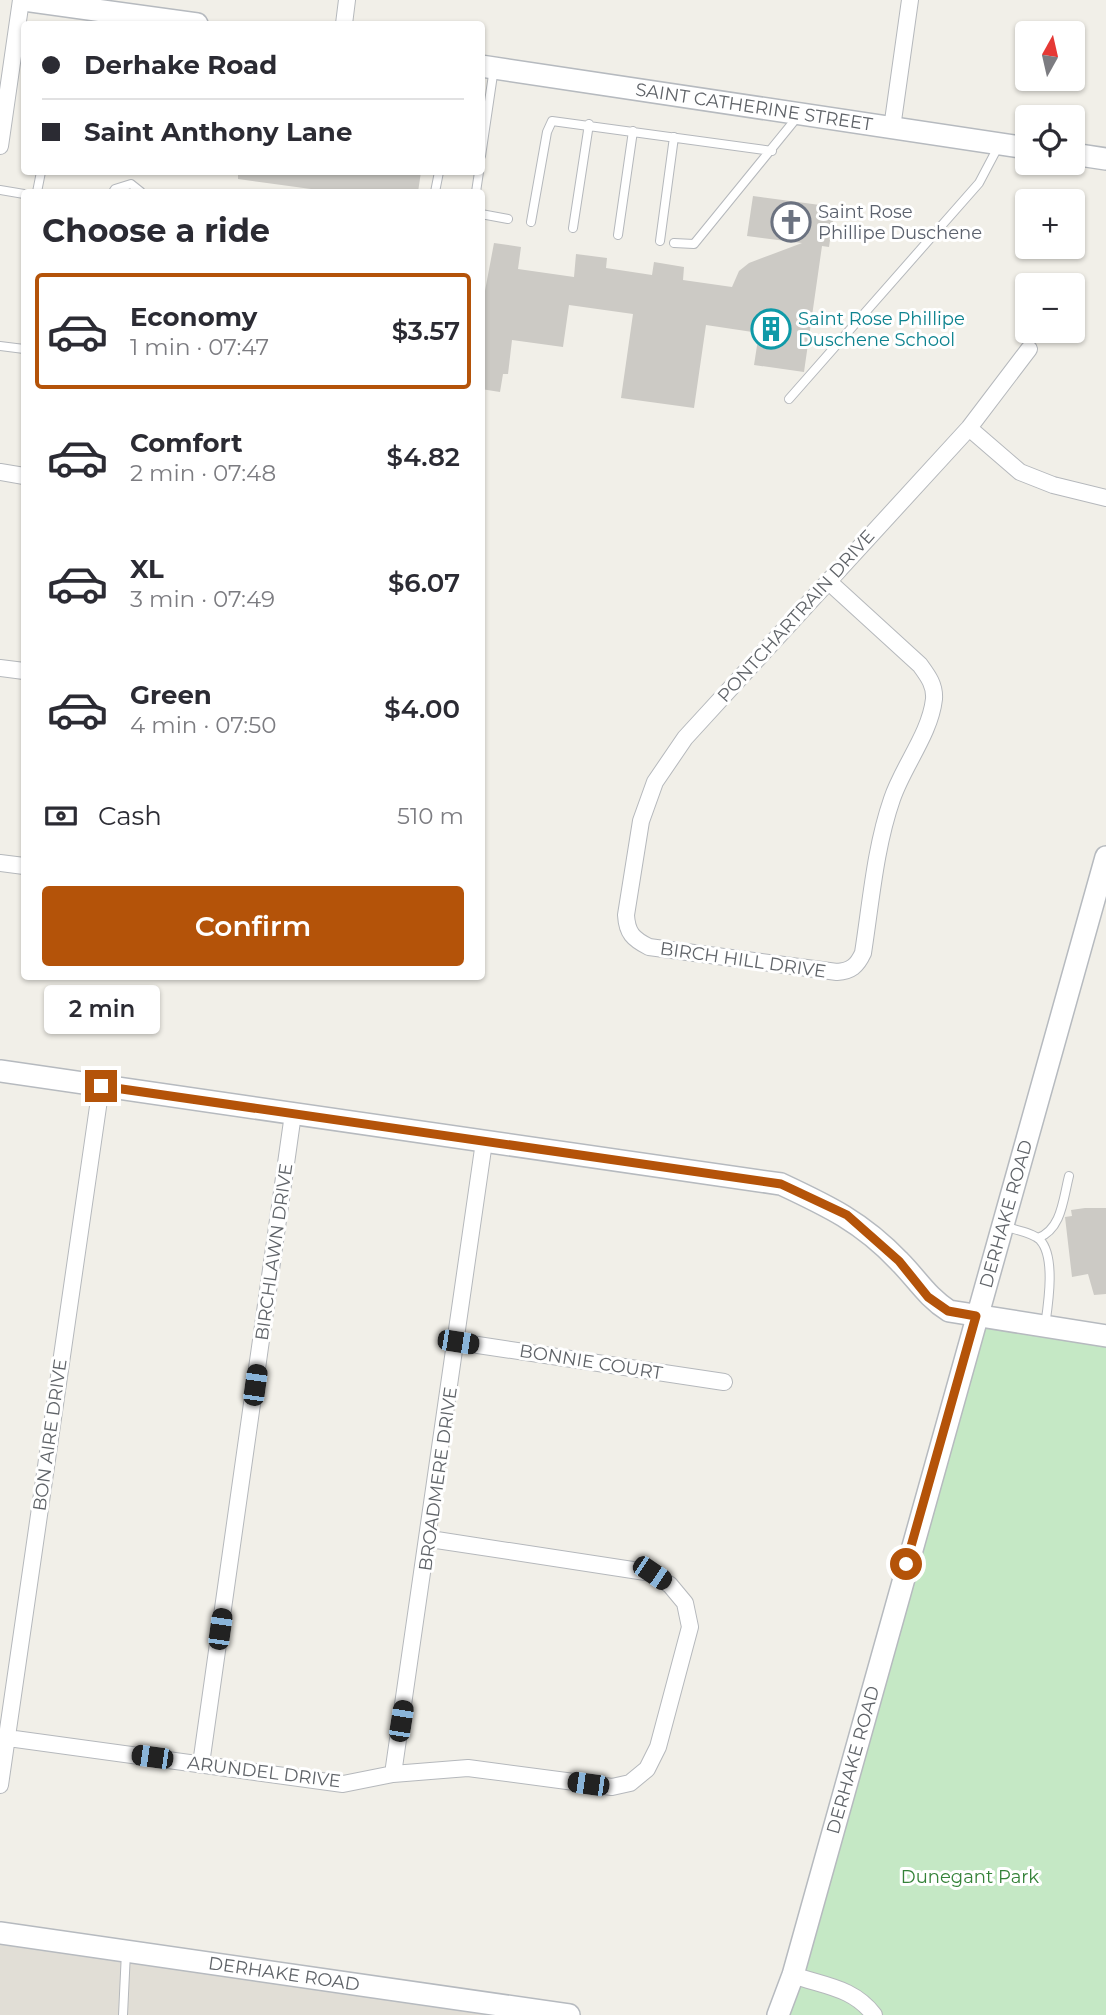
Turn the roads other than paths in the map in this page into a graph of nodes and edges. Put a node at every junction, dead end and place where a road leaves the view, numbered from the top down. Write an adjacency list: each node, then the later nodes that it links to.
1 (23, 0): 4 (street); 15 (street)
2 (347, 0): 6 (street)
3 (910, 0): 11 (street)
4 (104, 5): 5 (street)
5 (182, 21)
6 (344, 21)
7 (489, 75): 8 (street, SAINT CATHERINE STREET); 9 (lane)
8 (800, 114): 11 (street, SAINT CATHERINE STREET); 17 (lane)
9 (485, 116)
10 (589, 124): 12 (lane); 26 (lane); 27 (lane)
11 (892, 128): 14 (street, SAINT CATHERINE STREET)
12 (633, 131): 13 (lane); 28 (lane)
13 (674, 137): 17 (lane); 29 (lane)
14 (999, 144): 16 (street, SAINT CATHERINE STREET); 34 (lane)
15 (0, 146)
16 (1015, 146)
17 (772, 150): 30 (lane)
18 (1085, 156): 19 (street)
19 (1106, 159)
20 (115, 189): 21 (lane)
21 (137, 189)
22 (0, 190): 23 (lane)
23 (21, 194)
24 (485, 215): 25 (lane)
25 (508, 219)
26 (531, 222)
27 (573, 228)
28 (618, 235)
29 (660, 241)
30 (674, 243)
31 (0, 346): 32 (lane)
32 (21, 349)
33 (1029, 349): 35 (street, PONTCHARTRAIN DRIVE)
34 (789, 399)
35 (969, 428): 38 (street); 39 (street, PONTCHARTRAIN DRIVE)
36 (0, 472): 37 (street)
37 (21, 476)
38 (1106, 498)
39 (828, 581): 46 (street, PONTCHARTRAIN DRIVE); 46 (street, BIRCH HILL DRIVE)
40 (0, 668): 41 (street)
41 (21, 671)
42 (1106, 857): 45 (street, DERHAKE ROAD)
43 (0, 863): 44 (street)
44 (21, 866)
45 (1102, 888): 52 (street, DERHAKE ROAD)
46 (626, 915)
47 (0, 1071): 48 (street)
48 (101, 1086): 49 (street); 60 (street, BON AIRE DRIVE)
49 (293, 1114): 50 (street); 61 (street, BIRCHLAWN DRIVE)
50 (484, 1142): 54 (street); 57 (street, BROADMERE DRIVE)
51 (1069, 1176): 53 (lane)
52 (1001, 1225): 53 (lane); 54 (street, DERHAKE ROAD)
53 (1038, 1238): 55 (lane)
54 (976, 1316): 55 (street); 66 (street, DERHAKE ROAD)
55 (1045, 1327): 56 (street)
56 (1106, 1336)
57 (458, 1342): 58 (street, BONNIE COURT); 59 (street, BROADMERE DRIVE)
58 (724, 1382)
59 (429, 1539): 62 (street, BROADMERE DRIVE); 62 (street, ARUNDEL DRIVE)
60 (3, 1737): 61 (street, ARUNDEL DRIVE); 63 (street, BON AIRE DRIVE)
61 (201, 1764): 62 (street, ARUNDEL DRIVE)
62 (393, 1774)
63 (0, 1785)
64 (0, 1933): 65 (street, DERHAKE ROAD)
65 (126, 1952): 67 (lane); 68 (street, DERHAKE ROAD)
66 (793, 1975): 69 (street, DERHAKE ROAD); 70 (street)
67 (123, 2015)
68 (569, 2015)
69 (778, 2015)
70 (874, 2015)

